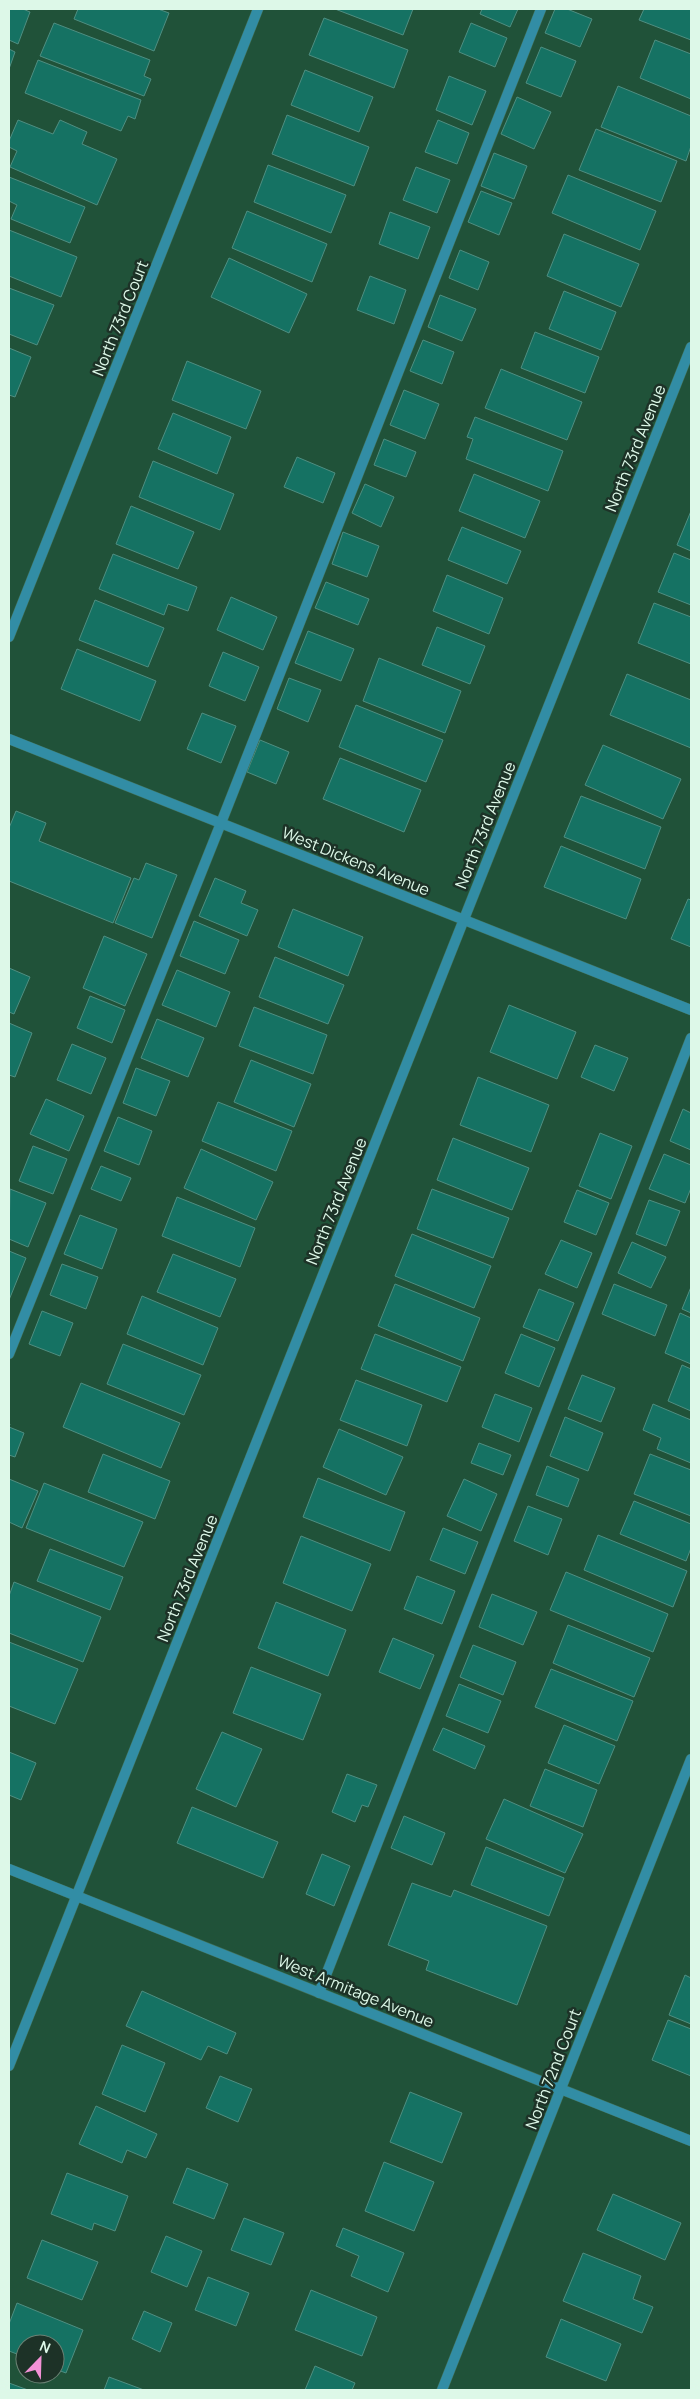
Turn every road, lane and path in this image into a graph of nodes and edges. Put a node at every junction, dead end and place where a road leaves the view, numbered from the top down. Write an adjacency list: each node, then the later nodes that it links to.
1 (258, 9): 4 (street, North 73rd Court)
2 (541, 9): 6 (street)
3 (691, 347): 7 (street, North 73rd Avenue)
4 (9, 637)
5 (9, 739): 6 (street, West Dickens Avenue)
6 (221, 823): 7 (street, West Dickens Avenue); 10 (street)
7 (464, 920): 8 (street, West Dickens Avenue); 13 (street, North 73rd Avenue)
8 (691, 1010)
9 (691, 1038): 14 (street)
10 (9, 1354)
11 (691, 1759): 16 (street, North 72nd Court)
12 (9, 1869): 13 (street, West Armitage Avenue)
13 (76, 1896): 14 (street, West Armitage Avenue); 15 (street, North 73rd Avenue)
14 (319, 1993): 16 (street, West Armitage Avenue)
15 (9, 2066)
16 (561, 2089): 17 (street, West Armitage Avenue); 18 (street, North 72nd Court)
17 (691, 2141)
18 (442, 2390)

